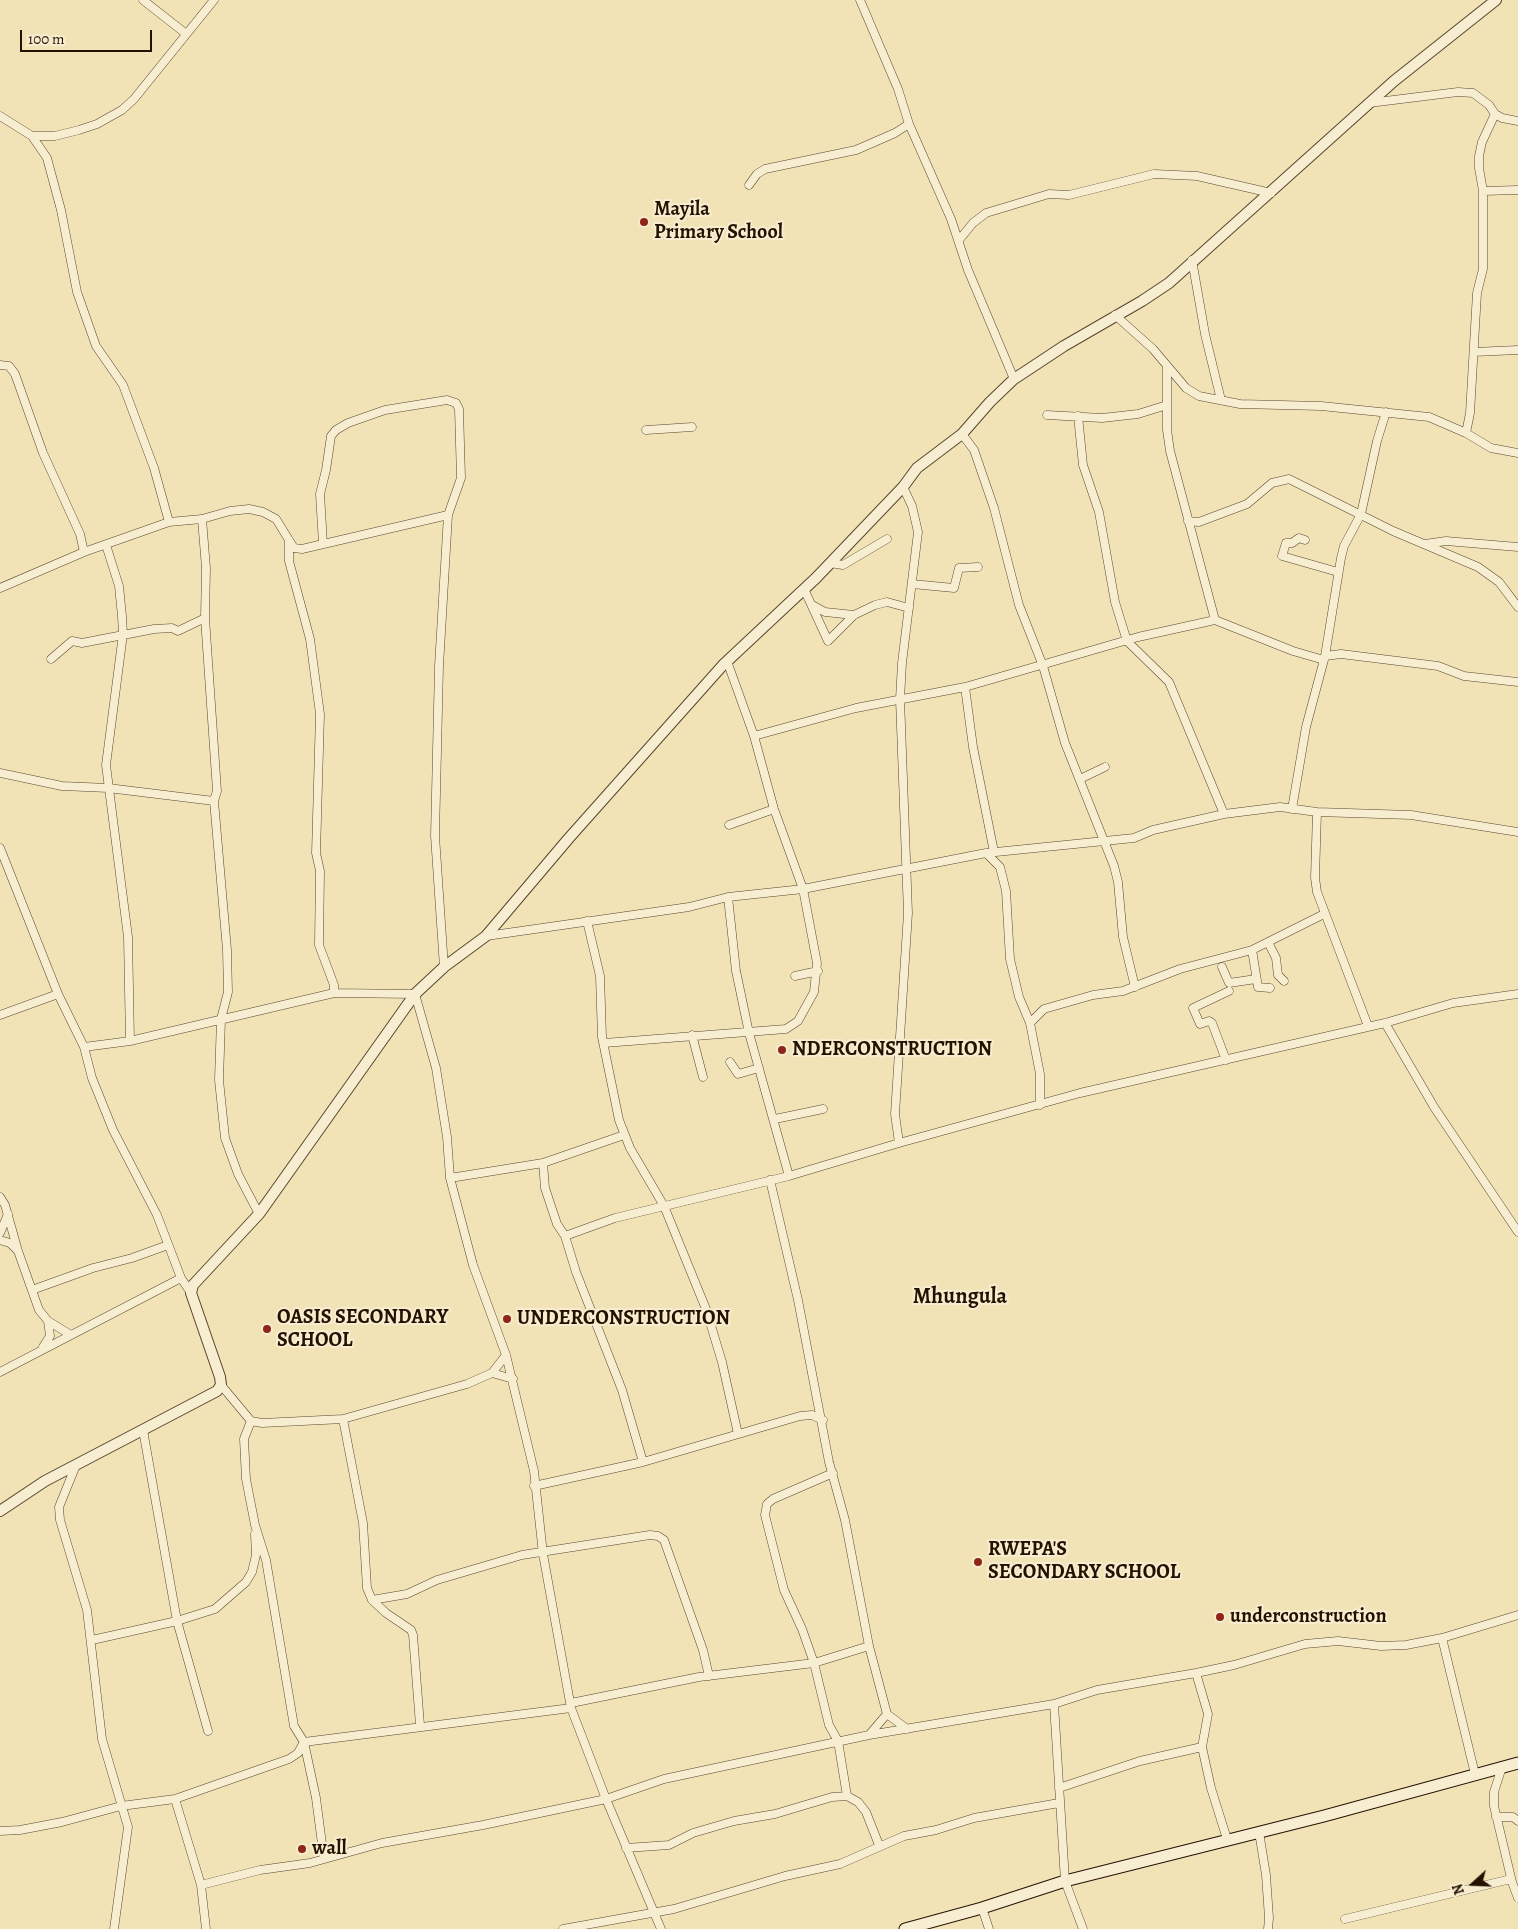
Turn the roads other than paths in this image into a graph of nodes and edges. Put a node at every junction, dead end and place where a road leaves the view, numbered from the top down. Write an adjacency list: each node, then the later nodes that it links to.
1 (142, 0): 5 (street)
2 (214, 0): 5 (street)
3 (860, 0): 10 (street)
4 (1496, 0): 6 (street)
5 (185, 33): 11 (street)
6 (1370, 103): 7 (street); 15 (street)
7 (1495, 114): 9 (street); 14 (street)
8 (0, 116): 11 (street)
9 (1518, 121)
10 (910, 124): 12 (street); 16 (street)
11 (32, 136): 39 (street)
12 (749, 185)
13 (1518, 190): 14 (street)
14 (1483, 192): 20 (street)
15 (1270, 193): 16 (street); 17 (street)
16 (959, 240): 23 (street)
17 (1192, 260): 18 (street); 24 (street)
18 (1116, 315): 22 (street); 23 (street)
19 (1518, 350): 20 (street)
20 (1474, 352): 31 (street)
21 (0, 365): 47 (street)
22 (1167, 366): 24 (street); 25 (street)
23 (1014, 379): 32 (street)
24 (1221, 400): 26 (street)
25 (1167, 405): 28 (street); 38 (street)
26 (1386, 412): 31 (street); 35 (street)
27 (1047, 415): 28 (street)
28 (1078, 416): 61 (street)
29 (692, 427): 30 (street)
30 (646, 430)
31 (1466, 433): 33 (street)
32 (962, 434): 34 (street); 65 (street)
33 (1518, 455)
34 (903, 487): 48 (street); 51 (street)
35 (1361, 514): 38 (street); 44 (street); 50 (street)
36 (448, 515): 43 (street); 43 (street); 92 (street)
37 (202, 519): 39 (street); 41 (street); 58 (street)
38 (1188, 521): 59 (street)
39 (169, 522): 45 (street)
40 (888, 539): 48 (street)
41 (289, 540): 43 (street); 101 (street)
42 (1305, 540): 50 (street)
43 (323, 544)
44 (1425, 544): 46 (street); 55 (street)
45 (106, 545): 47 (street); 60 (street)
46 (1518, 547)
47 (84, 552): 52 (street)
48 (830, 563): 53 (street)
49 (978, 567): 51 (street)
50 (1338, 572): 63 (street)
51 (912, 584): 56 (street)
52 (0, 588)
53 (804, 589): 54 (street); 64 (street)
54 (812, 606): 57 (street); 57 (street)
55 (1518, 607)
56 (909, 608): 57 (street); 68 (street)
57 (854, 615)
58 (205, 618): 60 (street); 74 (street)
59 (1214, 620): 61 (street); 63 (street)
60 (123, 634): 62 (street); 73 (street)
61 (1127, 640): 65 (street); 78 (street)
62 (51, 658)
63 (1324, 658): 66 (street); 76 (street)
64 (728, 660): 69 (street); 89 (street)
65 (1043, 666): 67 (street); 72 (street)
66 (1518, 682)
67 (965, 687): 68 (street); 83 (street)
68 (900, 699): 69 (street); 84 (street)
69 (754, 736): 75 (street)
70 (1105, 767): 72 (street)
71 (0, 773): 73 (street)
72 (1080, 779): 81 (street)
73 (108, 788): 74 (street); 112 (street)
74 (214, 800): 106 (street)
75 (774, 809): 79 (street); 85 (street)
76 (1292, 809): 77 (street); 78 (street)
77 (1318, 812): 80 (street); 87 (street)
78 (1224, 814): 81 (street)
79 (729, 825)
80 (1518, 832)
81 (1104, 840): 83 (street); 98 (street)
82 (0, 848): 102 (street)
83 (990, 853): 84 (street); 108 (street)
84 (907, 869): 85 (street); 123 (street)
85 (802, 889): 86 (street); 94 (street)
86 (728, 897): 88 (street); 110 (street)
87 (1324, 914): 90 (street); 109 (street)
88 (587, 921): 89 (street); 113 (street)
89 (486, 936): 92 (street)
90 (1268, 942): 91 (street); 97 (street)
91 (1252, 950): 96 (street); 98 (street)
92 (444, 967): 103 (street)
93 (1222, 967): 96 (street)
94 (818, 971): 95 (street); 110 (street)
95 (795, 976)
96 (1256, 978): 99 (street)
97 (1284, 981)
98 (1135, 987): 108 (street)
99 (1270, 988)
100 (1229, 992): 115 (street)
101 (334, 993): 103 (street); 106 (street)
102 (58, 994): 105 (street); 114 (street)
103 (415, 994): 126 (street); 131 (street)
104 (1518, 994): 107 (street)
105 (0, 1015)
106 (221, 1019): 112 (street); 131 (street)
107 (1385, 1022): 109 (street); 132 (street)
108 (1030, 1023): 119 (street)
109 (1368, 1026): 115 (street)
110 (749, 1033): 111 (street); 117 (street)
111 (692, 1035): 113 (street); 118 (street)
112 (130, 1041): 114 (street)
113 (604, 1043): 122 (street)
114 (84, 1047): 136 (street)
115 (1226, 1060): 119 (street)
116 (730, 1062): 117 (street)
117 (759, 1068): 121 (street)
118 (704, 1077)
119 (1040, 1105): 123 (street)
120 (823, 1110): 121 (street)
121 (775, 1119): 125 (street)
122 (624, 1135): 124 (street); 129 (street)
123 (899, 1143): 125 (street)
124 (543, 1163): 126 (street); 134 (street)
125 (789, 1176): 127 (street)
126 (450, 1178): 144 (street)
127 (770, 1180): 129 (street); 150 (street)
128 (0, 1197): 130 (street)
129 (664, 1206): 134 (street); 153 (street)
130 (8, 1214): 133 (street); 137 (street)
131 (259, 1214): 140 (street)
132 (1518, 1232)
133 (0, 1233)
134 (565, 1236): 154 (street)
135 (0, 1240): 137 (street)
136 (168, 1245): 138 (street); 139 (street)
137 (18, 1251): 139 (street)
138 (181, 1278): 140 (street); 142 (street)
139 (32, 1290): 141 (street)
140 (191, 1293): 148 (street)
141 (48, 1321): 142 (street); 143 (street)
142 (71, 1335): 143 (street)
143 (39, 1351): 145 (street)
144 (506, 1355): 146 (street); 147 (street)
145 (0, 1372)
146 (492, 1374): 147 (street); 149 (street)
147 (513, 1379): 157 (street)
148 (221, 1385): 151 (street); 152 (street)
149 (343, 1419): 151 (street); 161 (street)
150 (823, 1420): 153 (street); 156 (street)
151 (251, 1421): 159 (street)
152 (143, 1430): 155 (street); 163 (street)
153 (738, 1434): 154 (street)
154 (643, 1462): 157 (street)
155 (76, 1465): 158 (street); 165 (street)
156 (833, 1473): 166 (street); 167 (street)
157 (534, 1486): 160 (street)
158 (0, 1511)
159 (255, 1525): 163 (street); 178 (street)
160 (543, 1554): 161 (street); 169 (street); 171 (street)
161 (372, 1600): 173 (street)
162 (1518, 1615): 164 (street)
163 (177, 1622): 165 (street); 175 (street)
164 (1442, 1638): 168 (street); 182 (street)
165 (92, 1640): 188 (street)
166 (869, 1646): 167 (street); 172 (street)
167 (814, 1663): 169 (street); 177 (street)
168 (1196, 1673): 170 (street); 179 (street)
169 (709, 1676): 171 (street)
170 (1054, 1704): 174 (street); 183 (street)
171 (571, 1705): 173 (street); 186 (street)
172 (887, 1714): 174 (street); 176 (street)
173 (420, 1726): 178 (street)
174 (907, 1729): 176 (street)
175 (208, 1731)
176 (869, 1735): 177 (street)
177 (838, 1741): 184 (street); 186 (street)
178 (304, 1742): 185 (street); 196 (street)
179 (1202, 1747): 183 (street); 193 (street)
180 (1518, 1763): 181 (main road)
181 (1502, 1767): 182 (main road); 189 (street)
182 (1475, 1774): 192 (main road)
183 (1059, 1788): 187 (street)
184 (847, 1796): 194 (street); 195 (street)
185 (175, 1799): 188 (street); 199 (street)
186 (606, 1799): 195 (street); 196 (street)
187 (1059, 1803): 194 (street); 198 (street)
188 (121, 1806): 191 (street); 204 (street)
189 (1496, 1817): 190 (street); 197 (street)
190 (1518, 1821)
191 (0, 1832)
192 (1259, 1832): 193 (main road); 211 (street)
193 (1227, 1839): 198 (main road)
194 (880, 1845): 202 (street)
195 (626, 1848): 202 (street)
196 (324, 1859): 199 (street)
197 (1513, 1876): 200 (street); 203 (street)
198 (1065, 1881): 201 (main road); 210 (street)
199 (201, 1885): 205 (street)
200 (1518, 1898)
201 (982, 1908): 208 (main road); 209 (street)
202 (655, 1914): 206 (street); 207 (street)
203 (1345, 1919)
204 (114, 1929)
205 (206, 1929)
206 (563, 1929)
207 (661, 1929)
208 (905, 1929)
209 (989, 1929)
210 (1083, 1929)
211 (1268, 1929)

